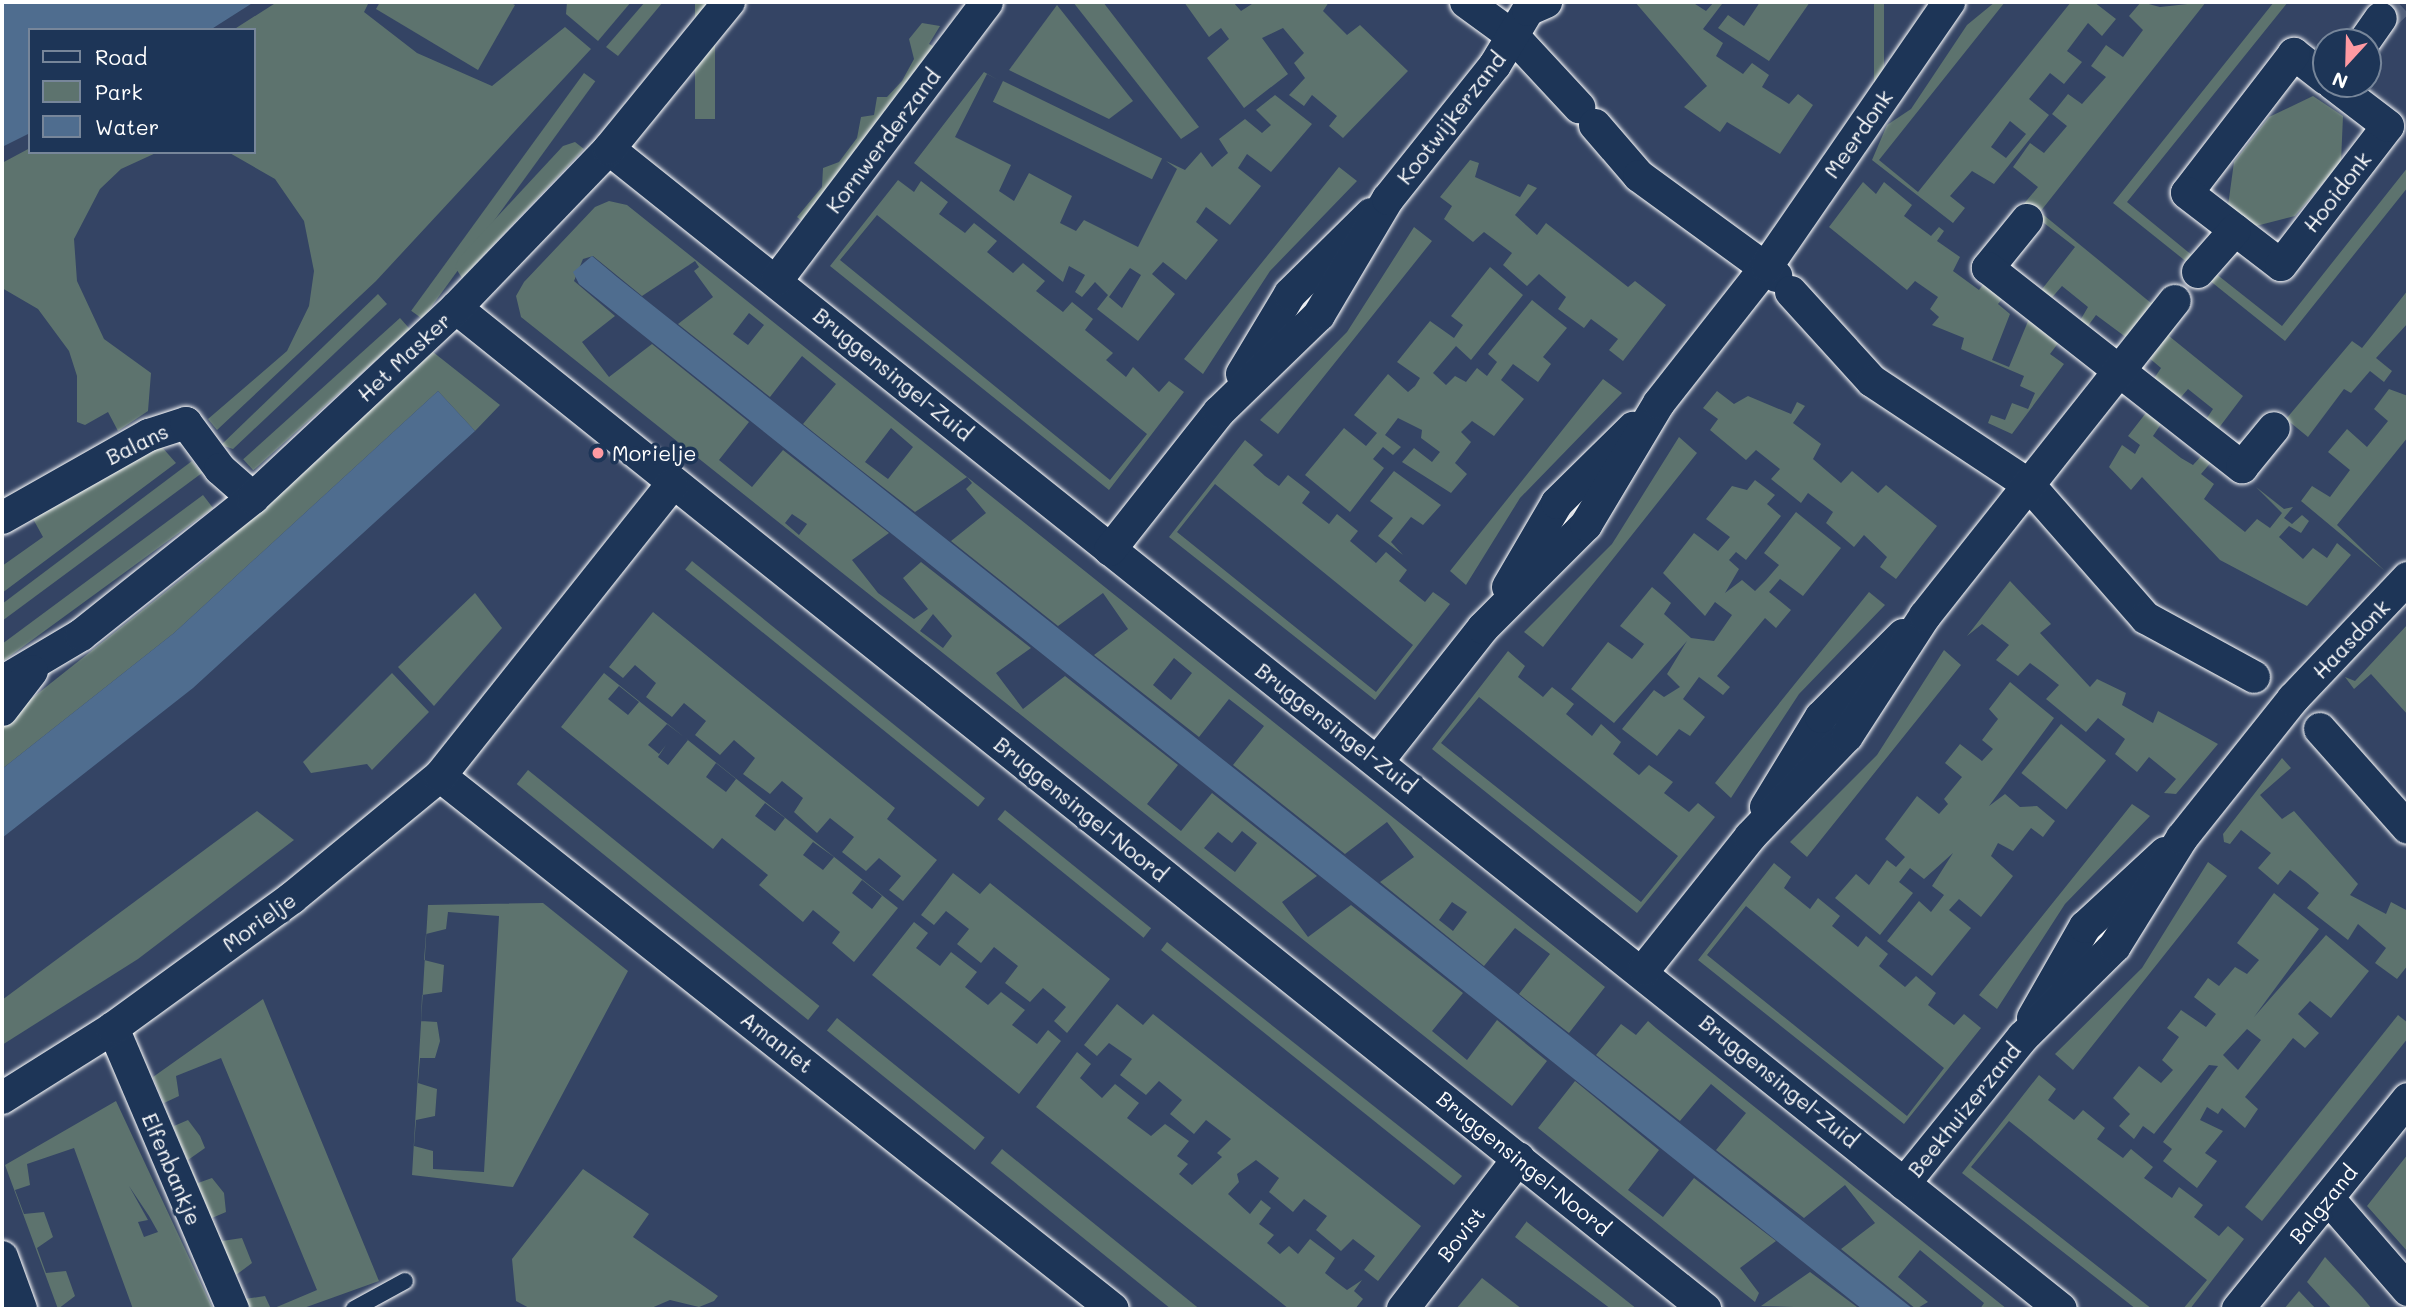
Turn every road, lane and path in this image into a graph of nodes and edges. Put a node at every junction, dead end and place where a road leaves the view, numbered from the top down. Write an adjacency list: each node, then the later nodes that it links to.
1 (729, 2): 9 (street, Het Masker)
2 (987, 2): 14 (street, Kornwerderzand)
3 (1466, 2): 6 (street)
4 (1546, 2): 6 (street, Kootwijkerzand)
5 (1949, 2): 13 (street, Meerdonk)
6 (1514, 37): 13 (street); 23 (street, Kootwijkerzand)
7 (2312, 68): 11 (street, Hooidonk)
8 (2352, 98): 11 (street, Hooidonk)
9 (609, 149): 14 (street, Bruggensingel-Zuid); 16 (street, Het Masker)
10 (2027, 220): 17 (street)
11 (2235, 230): 12 (street)
12 (2198, 272)
13 (1778, 278): 20 (street); 31 (street, Meerdonk)
14 (777, 280): 23 (street, Bruggensingel-Zuid)
15 (2175, 301): 17 (street)
16 (456, 308): 19 (street, Bruggensingel-Noord); 21 (street, Het Masker)
17 (2119, 371): 18 (street); 20 (street)
18 (2274, 428)
19 (672, 484): 32 (street, Morielje); 38 (street, Bruggensingel-Noord)
20 (2029, 485): 26 (street); 34 (street)
21 (253, 498): 22 (street, Balans); 25 (street, Het Masker)
22 (2, 518)
23 (1110, 550): 31 (street, Bruggensingel-Zuid)
24 (2408, 578): 28 (street, Haasdonk)
25 (35, 667): 27 (street, Het Masker); 29 (street, Het Masker)
26 (2254, 677)
27 (2, 682)
28 (2293, 699): 39 (street, Beekhuizerzand)
29 (2, 710)
30 (2320, 729): 33 (street)
31 (1378, 761): 34 (street, Bruggensingel-Zuid)
32 (440, 776): 35 (street, Morielje); 47 (street, Amaniet)
33 (2408, 828)
34 (1644, 971): 39 (street, Bruggensingel-Zuid)
35 (113, 1028): 36 (street, Morielje); 45 (street, Elfenbankje)
36 (2, 1098)
37 (2408, 1099): 40 (street, Balgzand)
38 (1519, 1158): 48 (street, Bovist); 49 (street, Bruggensingel-Noord)
39 (1905, 1184): 50 (street, Bruggensingel-Zuid)
40 (2328, 1198): 43 (street); 51 (street, Balgzand)
41 (2, 1257): 44 (street)
42 (405, 1281): 46 (lane)
43 (2408, 1290)
44 (21, 1309)
45 (233, 1309)
46 (354, 1309)
47 (1112, 1309)
48 (1403, 1309)
49 (1705, 1309)
50 (2062, 1309)
51 (2238, 1309)

